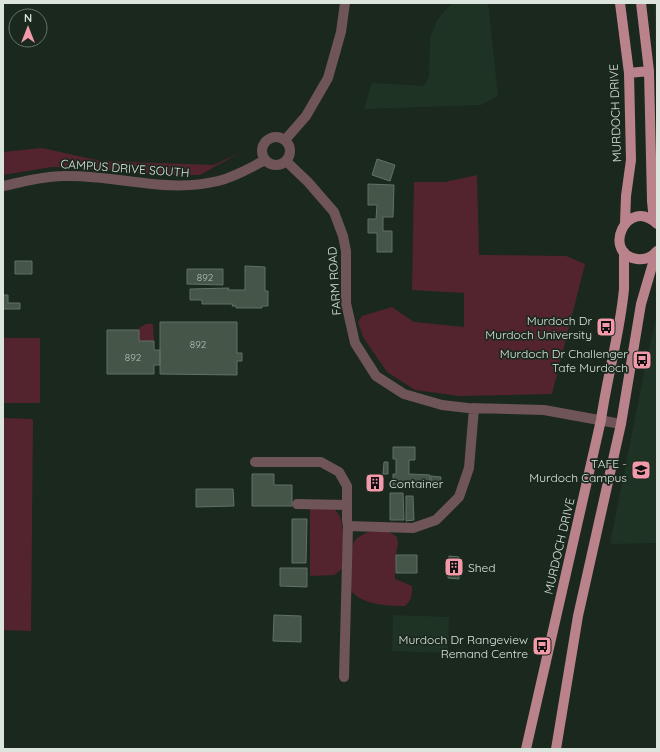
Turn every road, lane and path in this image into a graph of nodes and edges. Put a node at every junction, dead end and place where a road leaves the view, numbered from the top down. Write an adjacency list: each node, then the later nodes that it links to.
1 (345, 3): 6 (street)
2 (620, 3): 5 (main road, MURDOCH DRIVE)
3 (641, 3): 4 (main road)
4 (649, 71): 5 (main road); 11 (main road)
5 (628, 73): 10 (main road, MURDOCH DRIVE)
6 (285, 140): 7 (street); 8 (street)
7 (265, 160): 8 (street); 9 (street, CAMPUS DRIVE SOUTH)
8 (286, 161): 14 (street, FARM ROAD)
9 (3, 186)
10 (625, 223): 11 (main road); 12 (main road, MURDOCH DRIVE)
11 (656, 224)
12 (624, 252): 13 (main road); 15 (main road, MURDOCH DRIVE)
13 (656, 252): 16 (main road)
14 (474, 408): 15 (street, FARM ROAD); 20 (street)
15 (601, 420): 16 (street, FARM ROAD); 22 (main road, MURDOCH DRIVE)
16 (621, 424): 23 (main road)
17 (255, 462): 19 (street)
18 (297, 504): 19 (street)
19 (347, 505): 20 (street)
20 (348, 526): 21 (street)
21 (344, 677)
22 (526, 749)
23 (556, 749)

